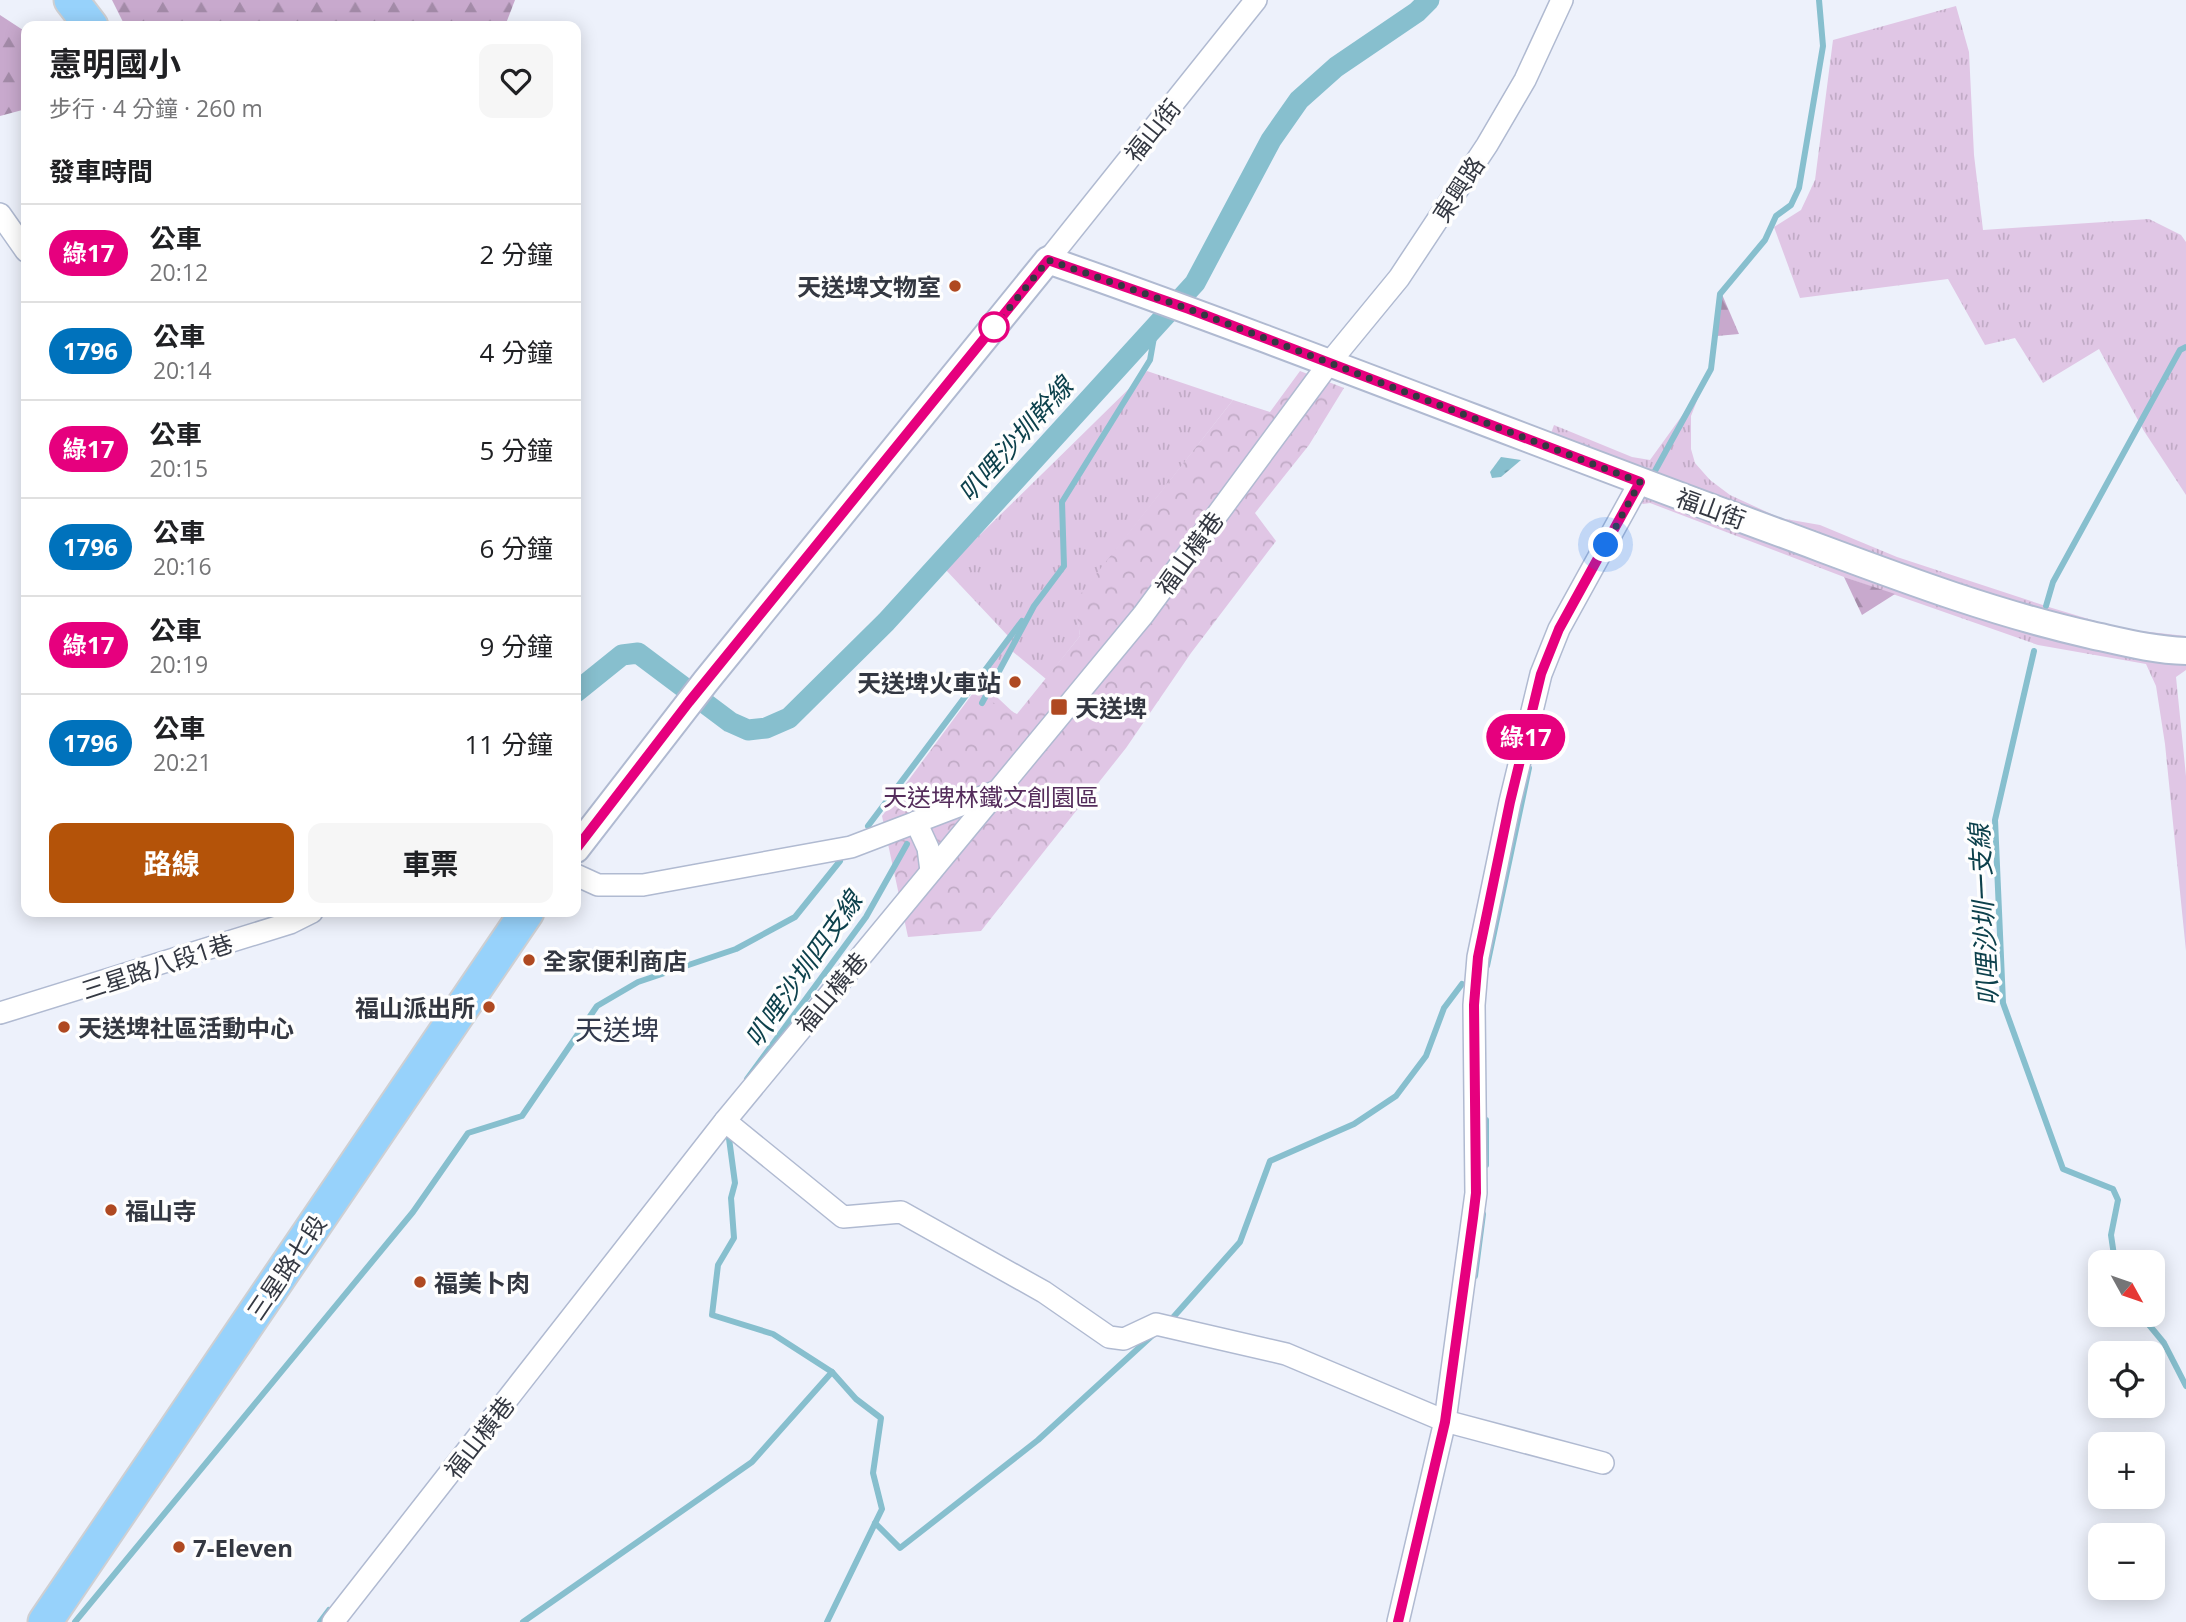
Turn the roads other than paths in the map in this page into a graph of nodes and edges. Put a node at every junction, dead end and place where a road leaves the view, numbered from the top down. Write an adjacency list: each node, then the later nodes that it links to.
1 (71, 0): 4 (main road)
2 (1256, 0): 7 (street, 福山街)
3 (1562, 0): 8 (street, 東興路)
4 (87, 21)
5 (0, 214): 6 (street)
6 (21, 244)
7 (1048, 260): 8 (street, 福山街); 13 (street, 福山街)
8 (1330, 362): 9 (street, 福山街); 11 (street, 福山橫巷)
9 (1640, 482): 10 (street, 福山街); 20 (street)
10 (2186, 651)
11 (997, 791): 12 (street); 14 (street, 福山橫巷)
12 (916, 822): 14 (street); 15 (street)
13 (581, 842)
14 (931, 871): 19 (street, 福山橫巷)
15 (581, 877)
16 (302, 917): 18 (street, 三星路八段1巷)
17 (524, 917): 22 (main road, 三星路七段)
18 (0, 1013)
19 (725, 1121): 20 (street); 23 (street, 福山橫巷)
20 (1445, 1422): 21 (street); 24 (street)
21 (1603, 1463)
22 (45, 1622)
23 (333, 1622)
24 (1398, 1622)

